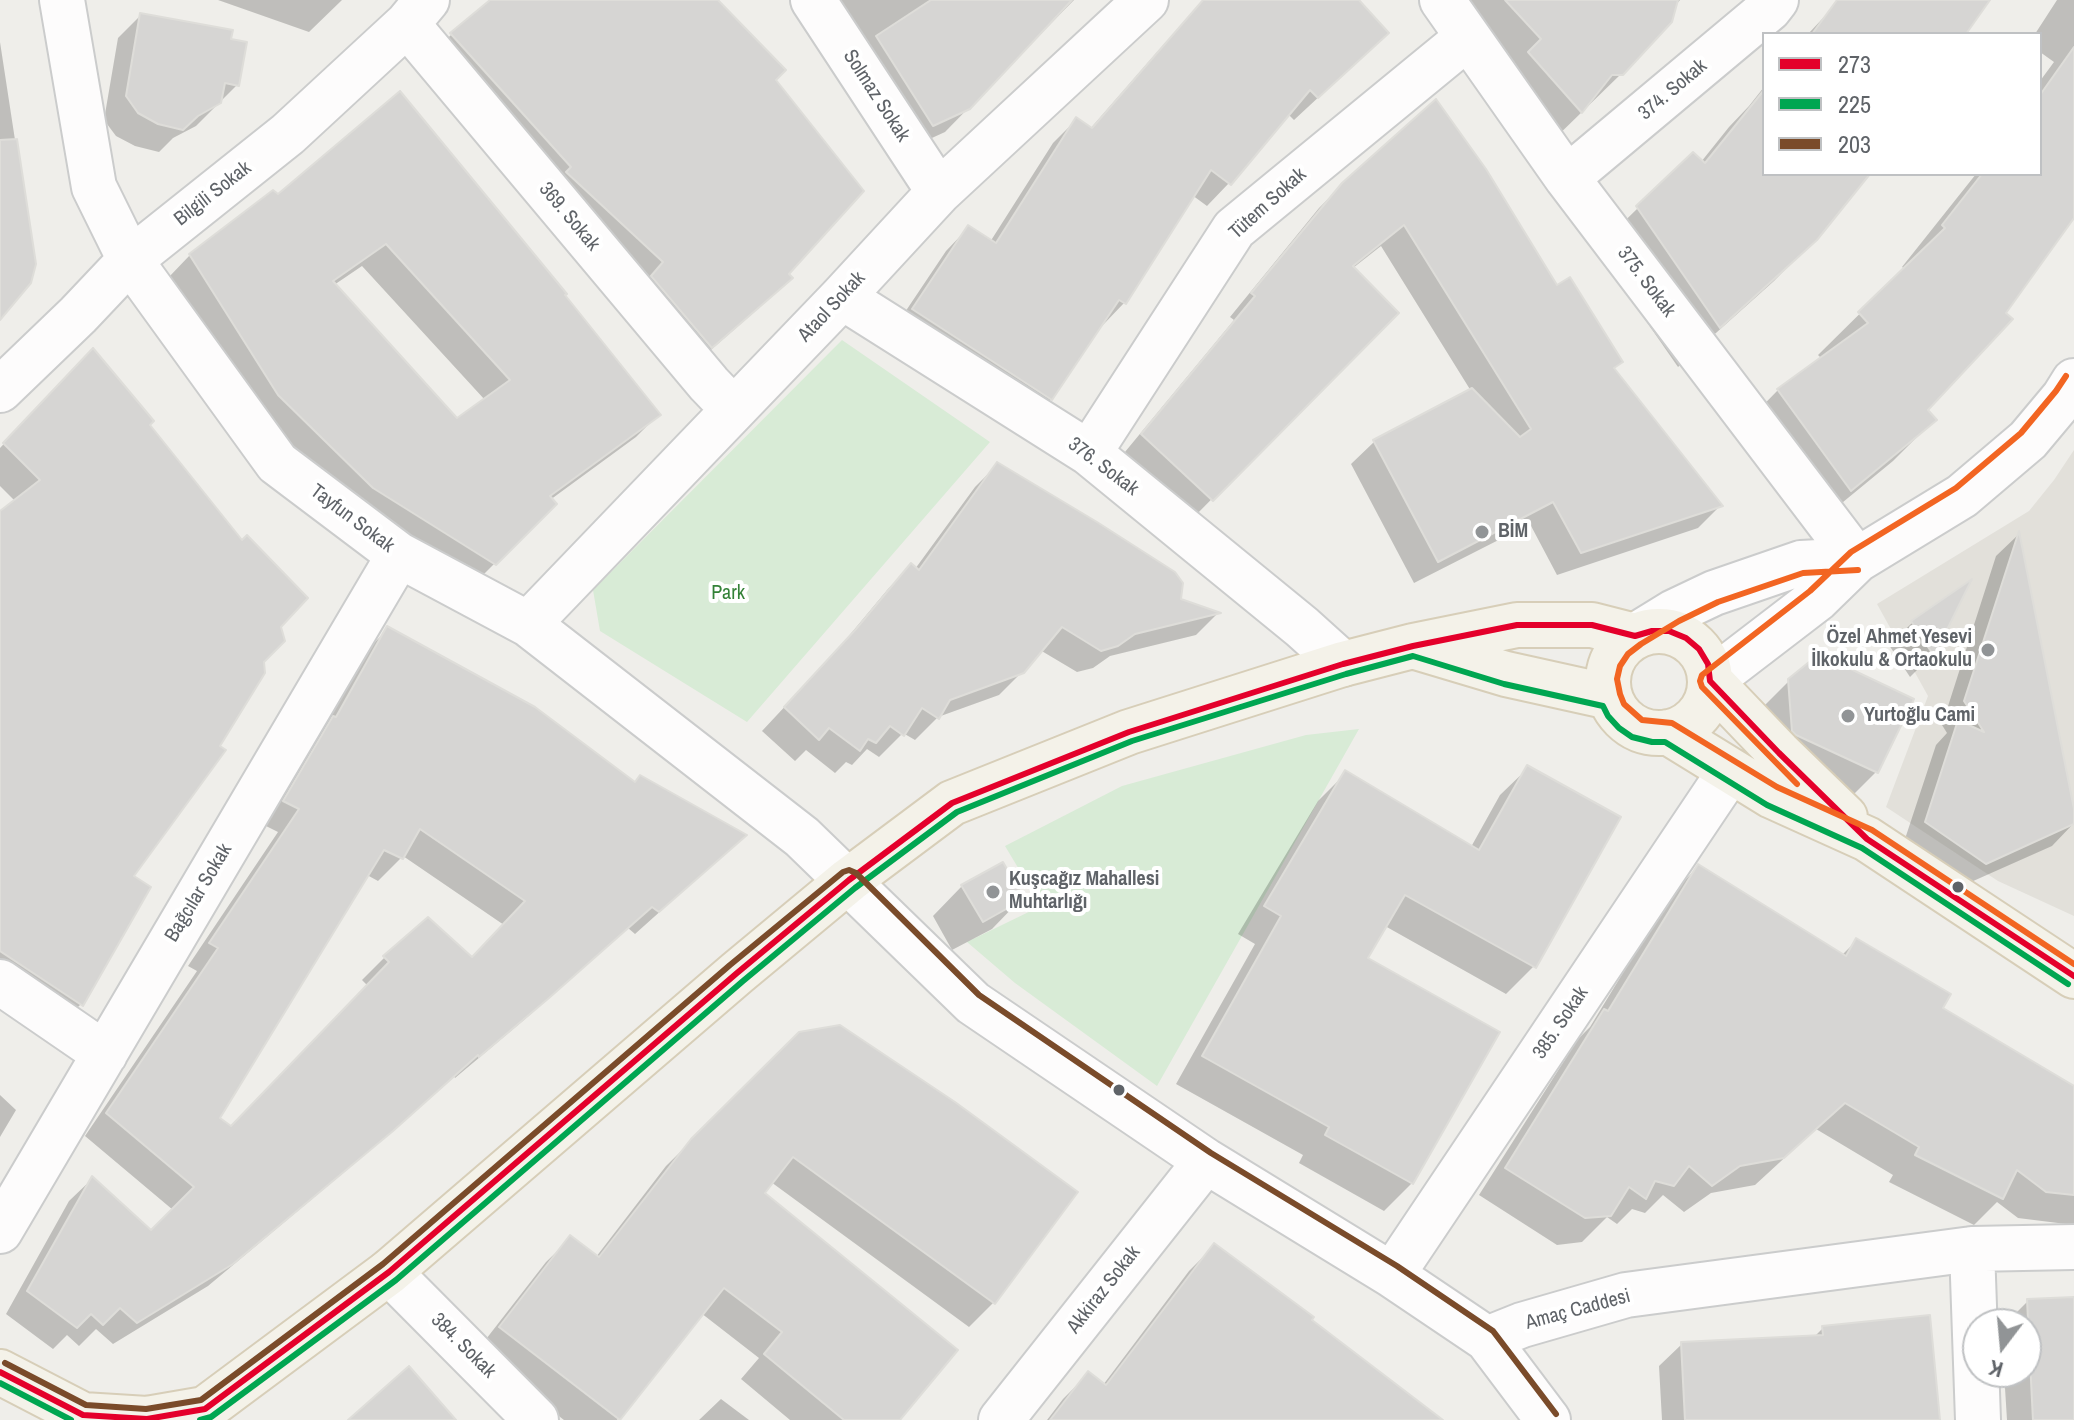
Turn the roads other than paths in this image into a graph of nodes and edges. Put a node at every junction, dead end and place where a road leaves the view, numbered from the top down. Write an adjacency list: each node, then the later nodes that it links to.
1 (62, 0): 10 (street, Tayfun Sokak)
2 (813, 0): 9 (street, Solmaz Sokak)
3 (1146, 0): 9 (street, Ataol Sokak)
4 (1442, 0): 7 (street, 375. Sokak)
5 (1776, 0): 8 (street, 374. Sokak)
6 (417, 12): 10 (street, Bilgili Sokak); 14 (street, 369. Sokak)
7 (1468, 37): 8 (street, 375. Sokak); 15 (street, Tütem Sokak)
8 (1567, 178): 17 (street, 375. Sokak)
9 (939, 192): 11 (street, Ataol Sokak)
10 (130, 260): 13 (street, Bilgili Sokak); 16 (street, Tayfun Sokak)
11 (842, 297): 14 (street, Ataol Sokak); 15 (street, 376. Sokak)
12 (2074, 381): 17 (street)
13 (0, 390)
14 (733, 409): 18 (street, Ataol Sokak)
15 (1089, 453): 21 (street, 376. Sokak)
16 (399, 555): 18 (street, Tayfun Sokak); 30 (street, Bağcılar Sokak)
17 (1857, 560): 19 (street); 22 (street)
18 (528, 624): 27 (street, Tayfun Sokak)
19 (1635, 636): 20 (main road); 22 (main road); 23 (main road)
20 (1413, 646): 21 (main road); 23 (main road)
21 (1343, 664): 27 (main road)
22 (1710, 681): 24 (main road); 26 (main road)
23 (1610, 697): 24 (main road)
24 (1668, 732): 25 (main road)
25 (1730, 771): 26 (main road); 36 (street, 385. Sokak)
26 (1867, 839): 28 (main road)
27 (849, 880): 31 (street); 35 (main road)
28 (2074, 976)
29 (0, 982): 30 (street)
30 (105, 1054): 32 (street, Bağcılar Sokak)
31 (1206, 1161): 36 (street); 41 (street, Akkiraz Sokak)
32 (0, 1231)
33 (2074, 1247): 34 (street, Amaç Caddesi)
34 (1972, 1249): 37 (street, Amaç Caddesi); 43 (street)
35 (389, 1272): 39 (main road); 40 (street, 384. Sokak)
36 (1392, 1275): 37 (street)
37 (1487, 1339): 42 (street)
38 (0, 1372): 39 (main road)
39 (83, 1418)
40 (536, 1420)
41 (1001, 1420)
42 (1548, 1420)
43 (1978, 1420)

